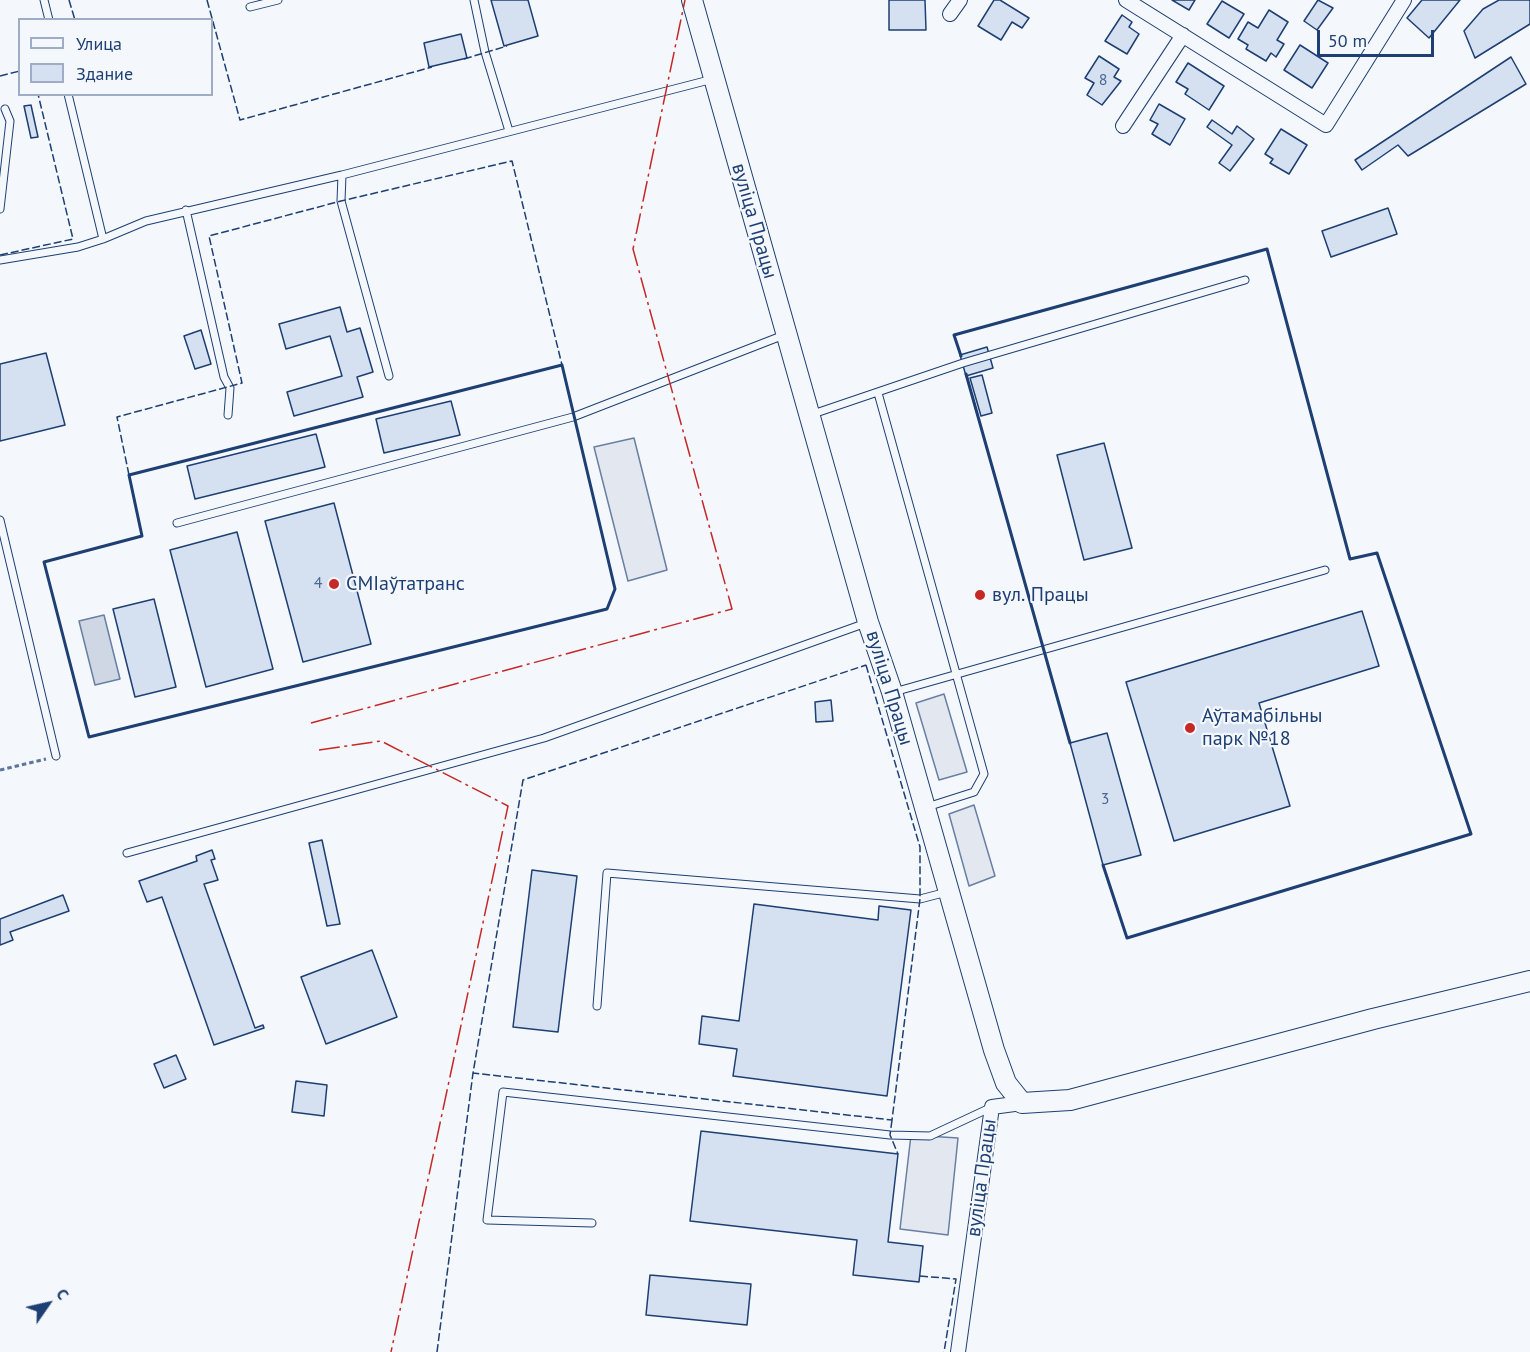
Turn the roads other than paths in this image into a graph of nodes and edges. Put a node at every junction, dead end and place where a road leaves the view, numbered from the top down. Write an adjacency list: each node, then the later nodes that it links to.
1 (44, 0): 10 (lane)
2 (278, 0): 8 (lane)
3 (474, 0): 16 (lane)
4 (692, 0): 12 (street, вуліца Працы)
5 (960, 0): 9 (street)
6 (1126, 0): 11 (street)
7 (1404, 0): 11 (street)
8 (250, 7)
9 (951, 15)
10 (48, 18)
11 (1183, 35): 15 (street)
12 (713, 79): 16 (lane); 23 (street, вуліца Працы)
13 (68, 96): 20 (lane)
14 (4, 109): 18 (lane)
15 (1123, 126)
16 (510, 132): 17 (lane)
17 (342, 175): 19 (lane); 24 (lane)
18 (0, 209)
19 (186, 210): 20 (lane); 26 (lane)
20 (103, 238): 21 (lane)
21 (0, 260)
22 (1245, 280): 25 (lane)
23 (787, 334): 27 (street, вуліца Працы); 29 (lane)
24 (389, 376)
25 (878, 393): 27 (lane); 32 (lane)
26 (228, 415)
27 (810, 415): 31 (street, вуліца Працы)
28 (0, 520): 34 (lane)
29 (177, 523)
30 (1324, 570): 32 (lane)
31 (868, 622): 33 (street, вуліца Працы); 36 (lane)
32 (956, 674): 33 (lane); 35 (lane)
33 (892, 692): 35 (street, вуліца Працы)
34 (56, 756)
35 (924, 807): 37 (street, вуліца Працы)
36 (127, 854)
37 (946, 892): 39 (lane); 40 (street, вуліца Працы)
38 (1530, 981): 40 (street)
39 (597, 1006)
40 (1022, 1103): 41 (street, вуліца Працы)
41 (992, 1107): 42 (lane); 43 (street, вуліца Працы)
42 (592, 1223)
43 (958, 1352)

